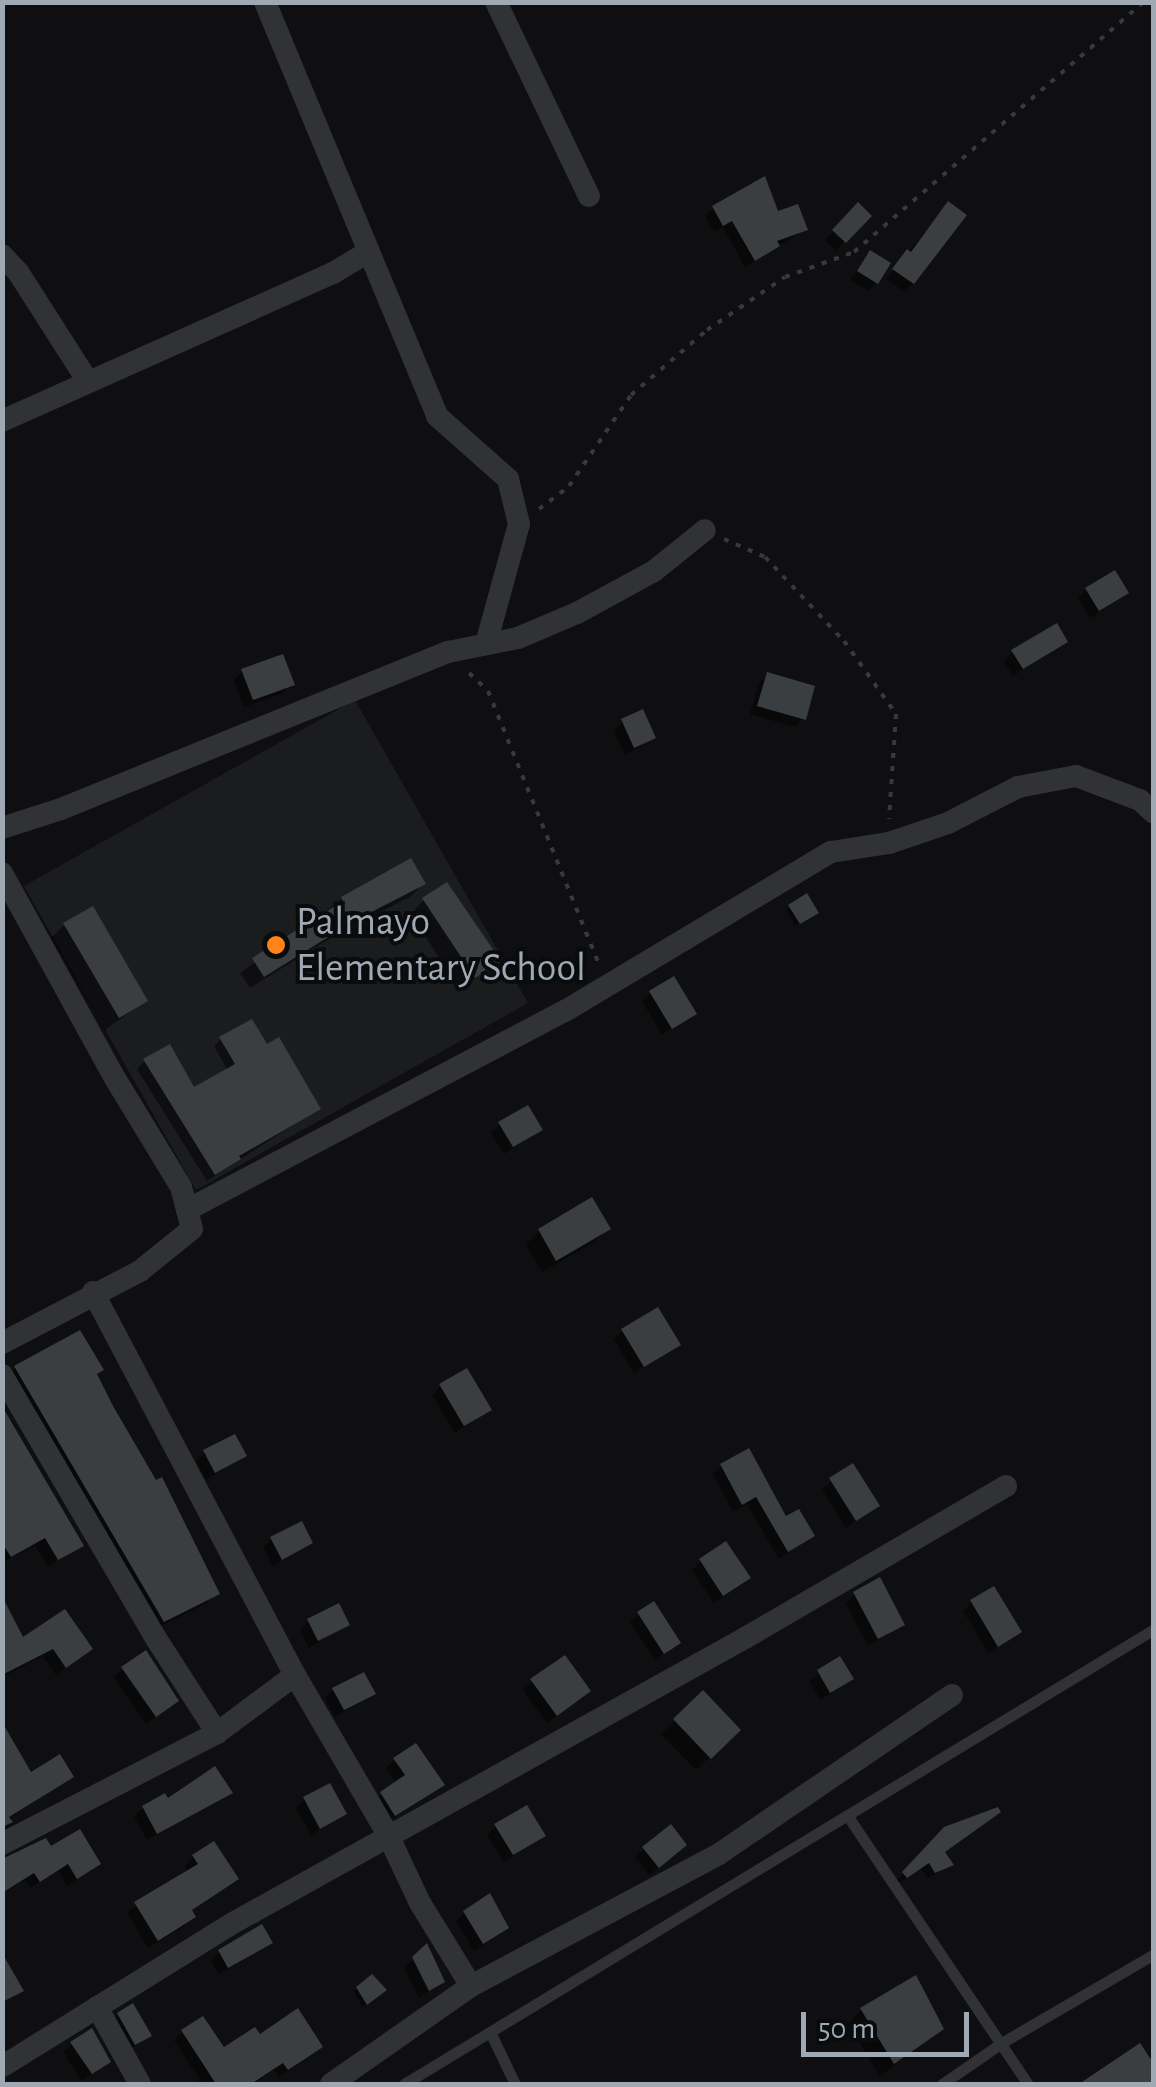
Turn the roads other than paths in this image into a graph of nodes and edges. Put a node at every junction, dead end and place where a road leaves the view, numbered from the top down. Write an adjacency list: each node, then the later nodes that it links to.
1 (265, 2): 4 (street)
2 (496, 2): 3 (street)
3 (589, 196)
4 (368, 252): 6 (street); 9 (street)
5 (2, 255): 6 (street)
6 (86, 380): 7 (street)
7 (2, 420)
8 (705, 530): 9 (street)
9 (486, 644): 11 (street)
10 (1154, 813): 13 (street)
11 (2, 828)
12 (2, 873): 13 (street)
13 (187, 1210): 14 (street)
14 (92, 1292): 15 (street); 19 (street)
15 (2, 1343)
16 (2, 1375): 21 (street)
17 (1006, 1486): 23 (street)
18 (1154, 1629): 22 (lane)
19 (296, 1675): 21 (street); 23 (street)
20 (952, 1696): 26 (street)
21 (217, 1733): 24 (street)
22 (847, 1815): 28 (lane); 29 (lane)
23 (388, 1835): 26 (street); 27 (street)
24 (2, 1844)
25 (1154, 1954): 29 (lane)
26 (472, 1986): 33 (street)
27 (97, 2007): 30 (street); 32 (street)
28 (490, 2032): 34 (lane); 35 (lane)
29 (1002, 2042): 36 (lane); 37 (lane)
30 (3, 2066): 31 (street)
31 (14, 2084)
32 (140, 2084)
33 (330, 2084)
34 (404, 2084)
35 (515, 2084)
36 (942, 2084)
37 (1028, 2084)

